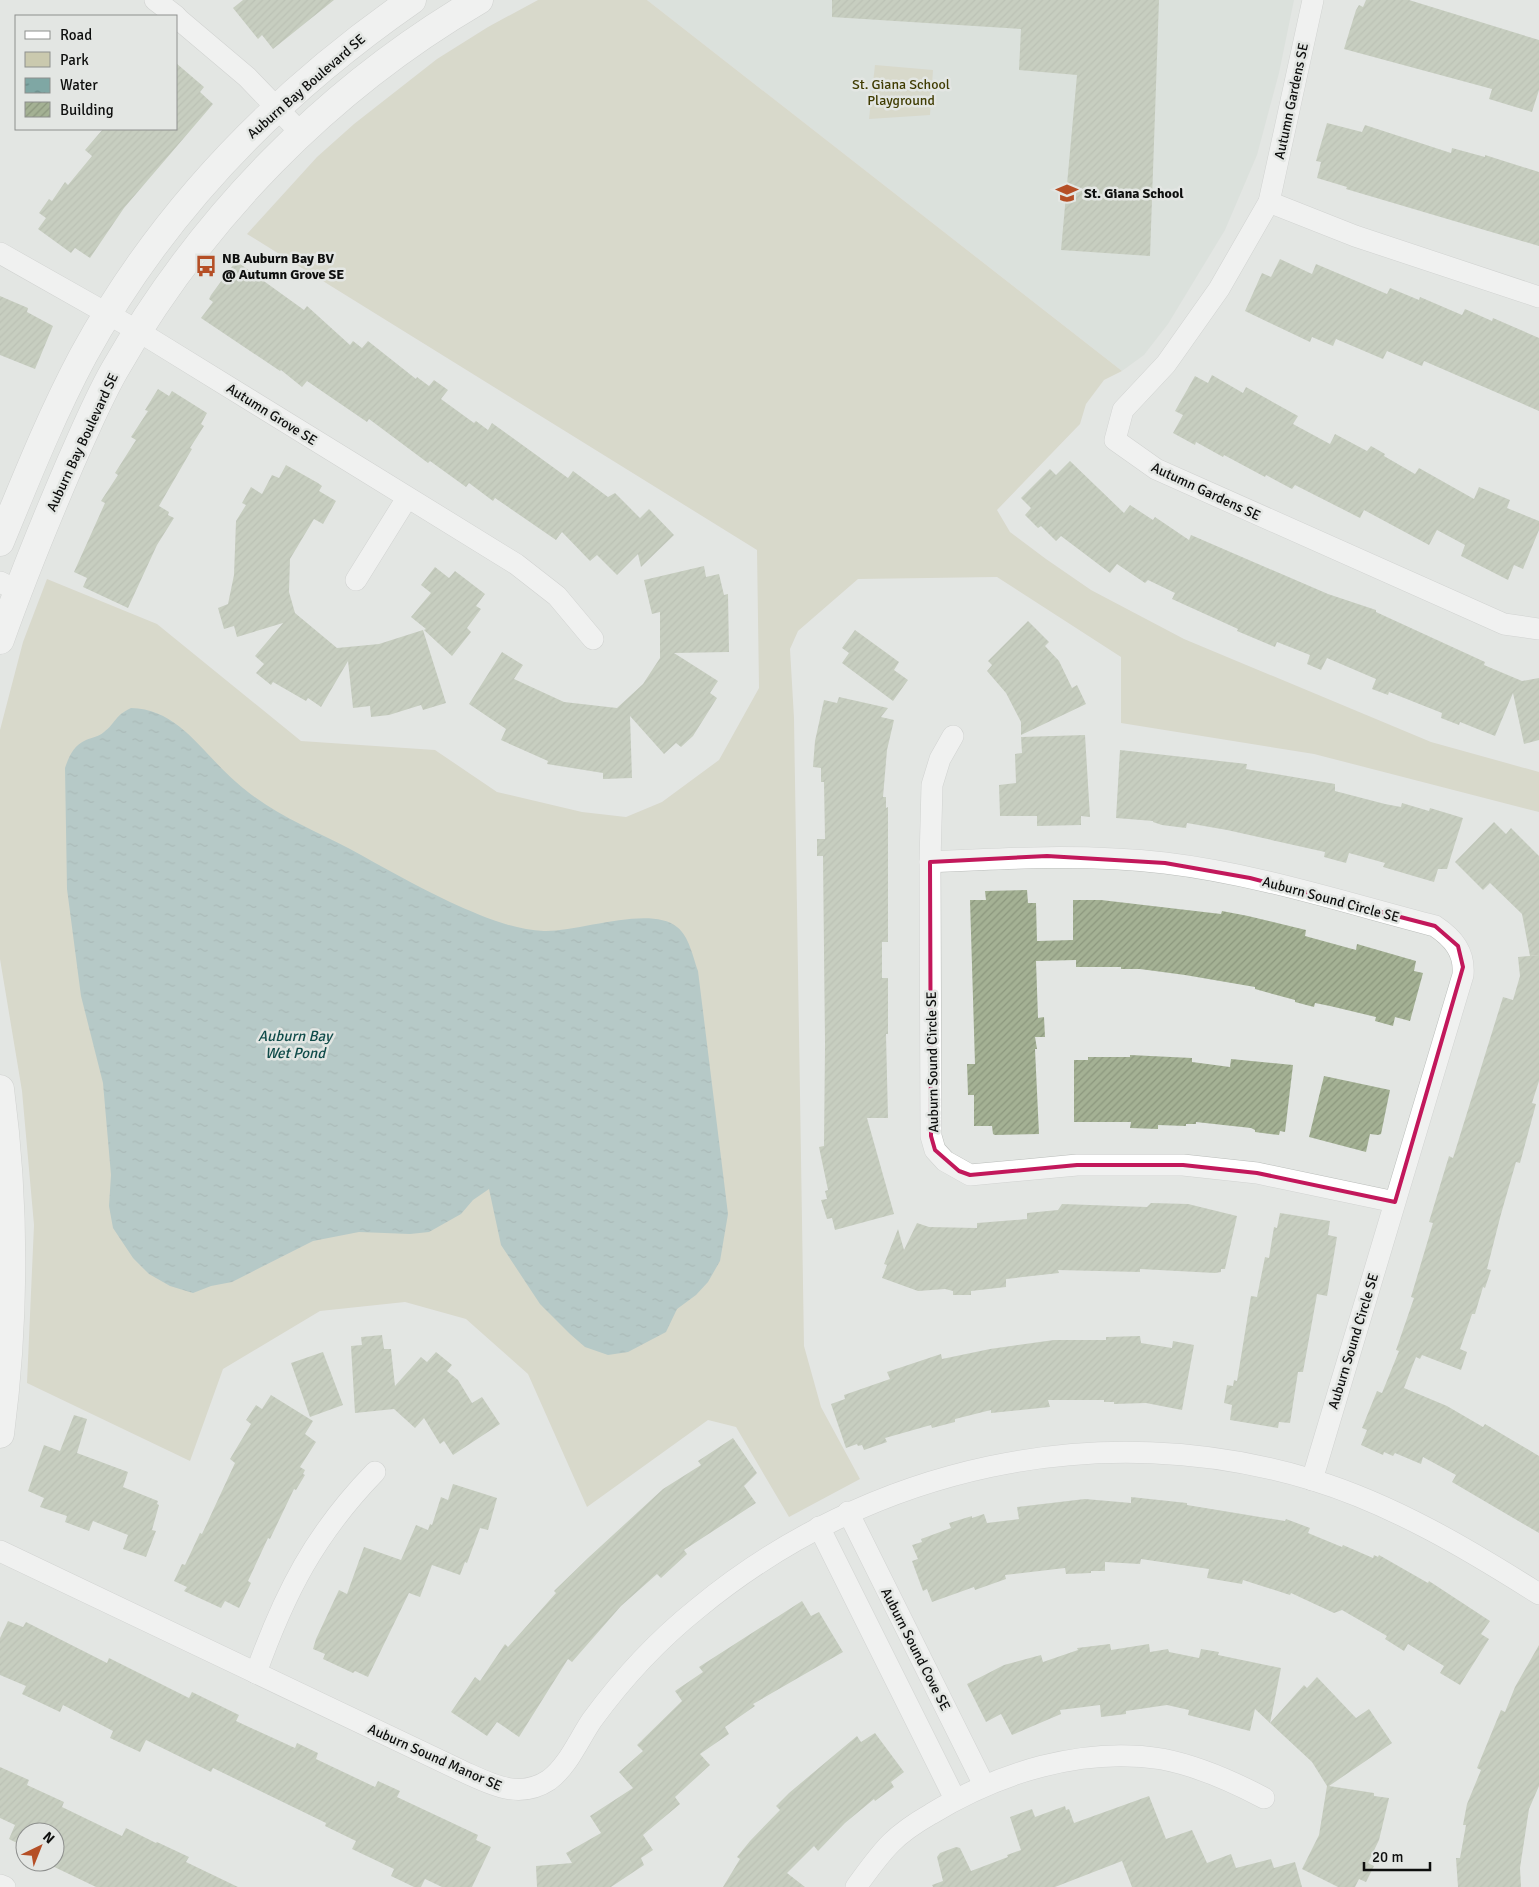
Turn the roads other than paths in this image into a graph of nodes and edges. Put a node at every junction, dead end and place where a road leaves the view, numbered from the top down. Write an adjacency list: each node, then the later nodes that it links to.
1 (155, 0): 5 (street)
2 (412, 0): 7 (street, Auburn Bay Boulevard SE)
3 (479, 0): 8 (street, Auburn Bay Boulevard SE)
4 (1313, 0): 9 (street, Autumn Gardens SE)
5 (175, 15)
6 (178, 18): 7 (street)
7 (277, 107): 8 (street); 12 (street, Auburn Bay Boulevard SE)
8 (301, 133): 13 (street, Auburn Bay Boulevard SE)
9 (1269, 202): 11 (street); 18 (street, Autumn Gardens SE)
10 (0, 253): 12 (street, Autumn Grove SE)
11 (1539, 297)
12 (108, 314): 13 (street, Autumn Grove SE); 15 (street, Auburn Bay Boulevard SE)
13 (138, 331): 14 (street, Autumn Grove SE); 17 (street, Auburn Bay Boulevard SE)
14 (407, 498): 16 (street); 19 (street, Autumn Grove SE)
15 (0, 542)
16 (356, 580)
17 (9, 587): 20 (street, Auburn Bay Boulevard SE)
18 (1539, 629)
19 (593, 639)
20 (0, 640)
21 (953, 736): 22 (street, Auburn Sound Circle SE)
22 (930, 862): 24 (street, Auburn Sound Circle SE); 24 (street, Auburn Sound Circle SE)
23 (0, 1089): 25 (street)
24 (1395, 1202): 27 (street, Auburn Sound Circle SE)
25 (0, 1434)
26 (375, 1472): 32 (street)
27 (1312, 1480): 28 (street, Auburn Sound Manor SE); 31 (street, Auburn Sound Manor SE)
28 (848, 1512): 29 (street, Auburn Sound Manor SE); 33 (street, Auburn Sound Cove SE)
29 (818, 1527): 32 (street, Auburn Sound Manor SE); 35 (street)
30 (0, 1551): 32 (street, Auburn Sound Manor SE)
31 (1539, 1594)
32 (256, 1673)
33 (984, 1785): 34 (street); 35 (street)
34 (1264, 1798)
35 (955, 1799): 38 (street)
36 (0, 1885): 37 (street)
37 (4, 1887)
38 (856, 1887)

